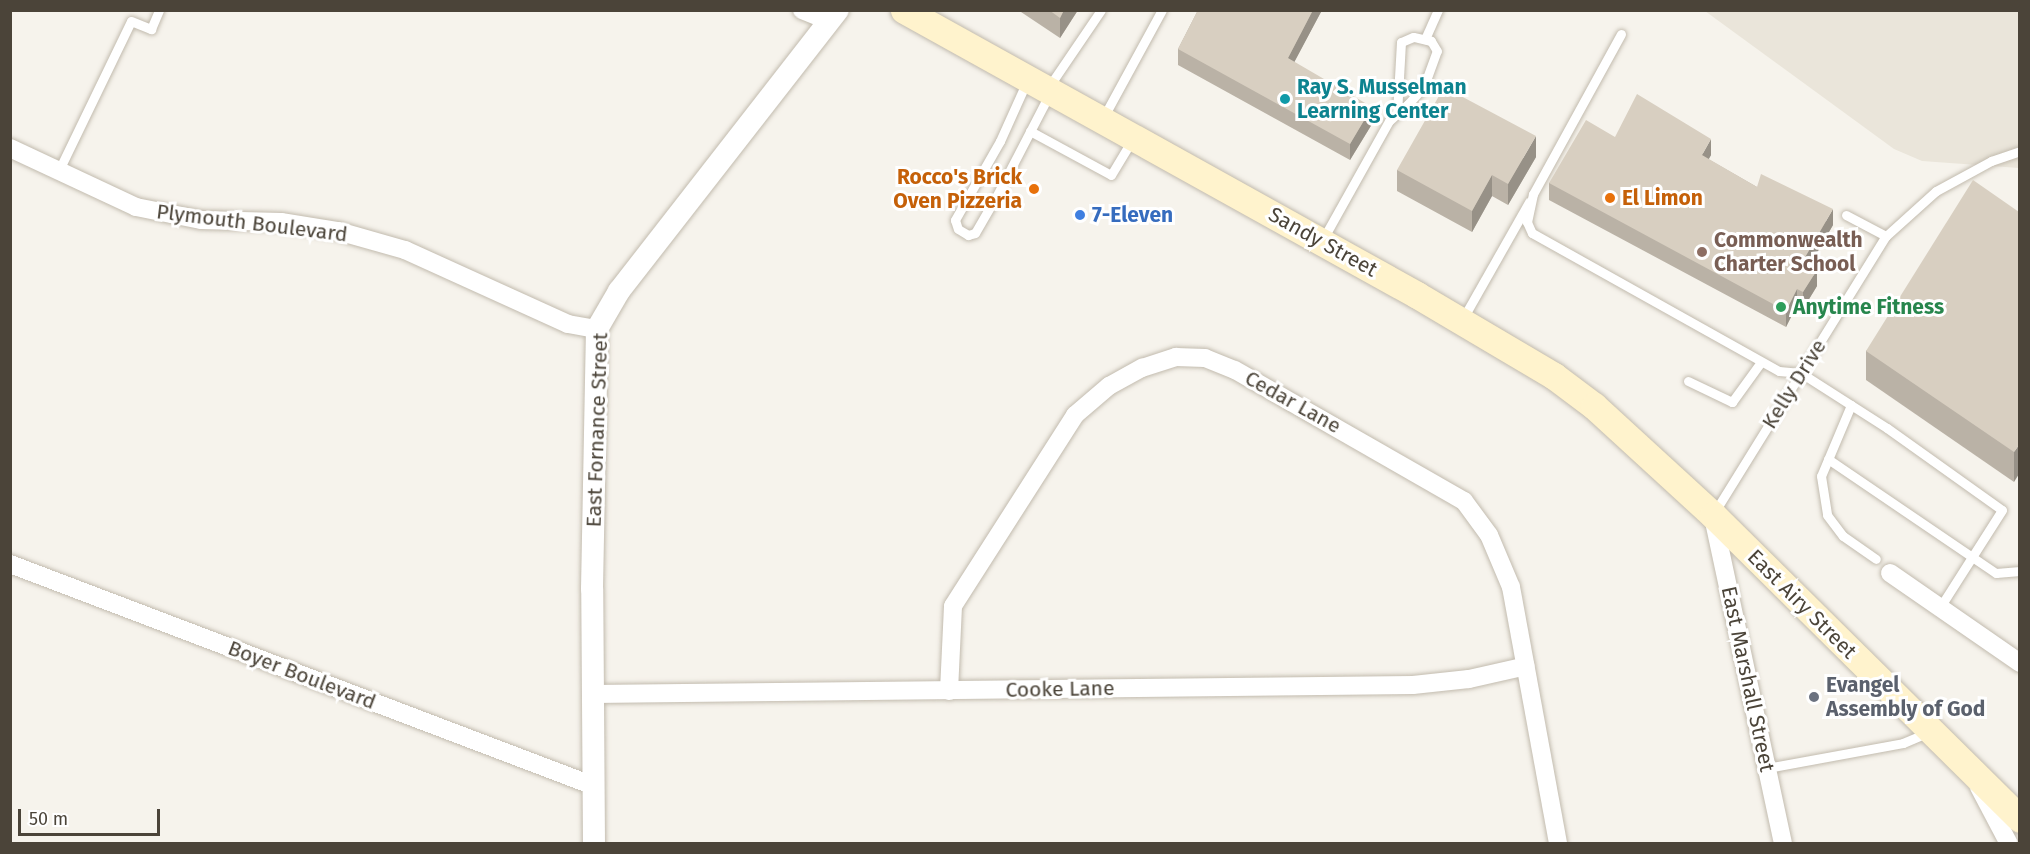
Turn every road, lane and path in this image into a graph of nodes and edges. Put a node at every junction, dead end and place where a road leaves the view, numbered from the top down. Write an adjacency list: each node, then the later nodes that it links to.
1 (159, 10): 17 (lane)
2 (802, 10): 7 (street)
3 (904, 10): 10 (main road, Sandy Street)
4 (1101, 10): 10 (lane)
5 (1162, 10): 12 (lane)
6 (1438, 10): 9 (lane)
7 (833, 16): 23 (street, East Fornance Street)
8 (1621, 34): 18 (lane)
9 (1425, 39): 11 (lane); 11 (lane)
10 (1042, 87): 12 (main road, Sandy Street); 13 (lane); 13 (lane)
11 (1397, 113): 21 (lane)
12 (1102, 120): 14 (main road, Sandy Street)
13 (1030, 131): 14 (lane)
14 (1133, 137): 21 (main road, Sandy Street)
15 (10, 148): 17 (street, Plymouth Boulevard)
16 (2019, 151): 20 (lane, Kelly Drive)
17 (59, 170): 23 (street, Plymouth Boulevard)
18 (1533, 194): 22 (lane); 24 (lane)
19 (1846, 215): 20 (lane)
20 (1886, 236): 25 (lane, Kelly Drive)
21 (1321, 242): 22 (main road, Sandy Street)
22 (1462, 320): 29 (main road, Sandy Street)
23 (597, 329): 39 (street, East Fornance Street)
24 (1761, 362): 25 (lane); 26 (lane)
25 (1801, 373): 27 (lane); 29 (lane, Kelly Drive)
26 (1688, 381)
27 (1851, 405): 28 (lane); 30 (lane)
28 (1828, 459): 30 (lane); 31 (lane)
29 (1713, 515): 40 (main road, East Airy Street); 41 (street, East Marshall Street)
30 (1972, 557): 33 (lane); 35 (lane)
31 (1876, 559)
32 (10, 564): 43 (street, Boyer Boulevard)
33 (2019, 571)
34 (1890, 573): 35 (street)
35 (1939, 609): 36 (street)
36 (2019, 663)
37 (1526, 666): 38 (street, Cooke Lane); 38 (street, Cedar Lane); 46 (street, Cedar Lane)
38 (949, 691): 39 (street, Cooke Lane)
39 (593, 694): 43 (street, East Fornance Street)
40 (1930, 732): 41 (lane); 42 (main road, East Airy Street)
41 (1767, 768): 47 (street, East Marshall Street)
42 (1972, 774): 44 (main road, East Airy Street); 48 (street)
43 (594, 786): 45 (street, East Fornance Street)
44 (2019, 819)
45 (594, 843)
46 (1558, 843)
47 (1783, 843)
48 (2009, 843)

